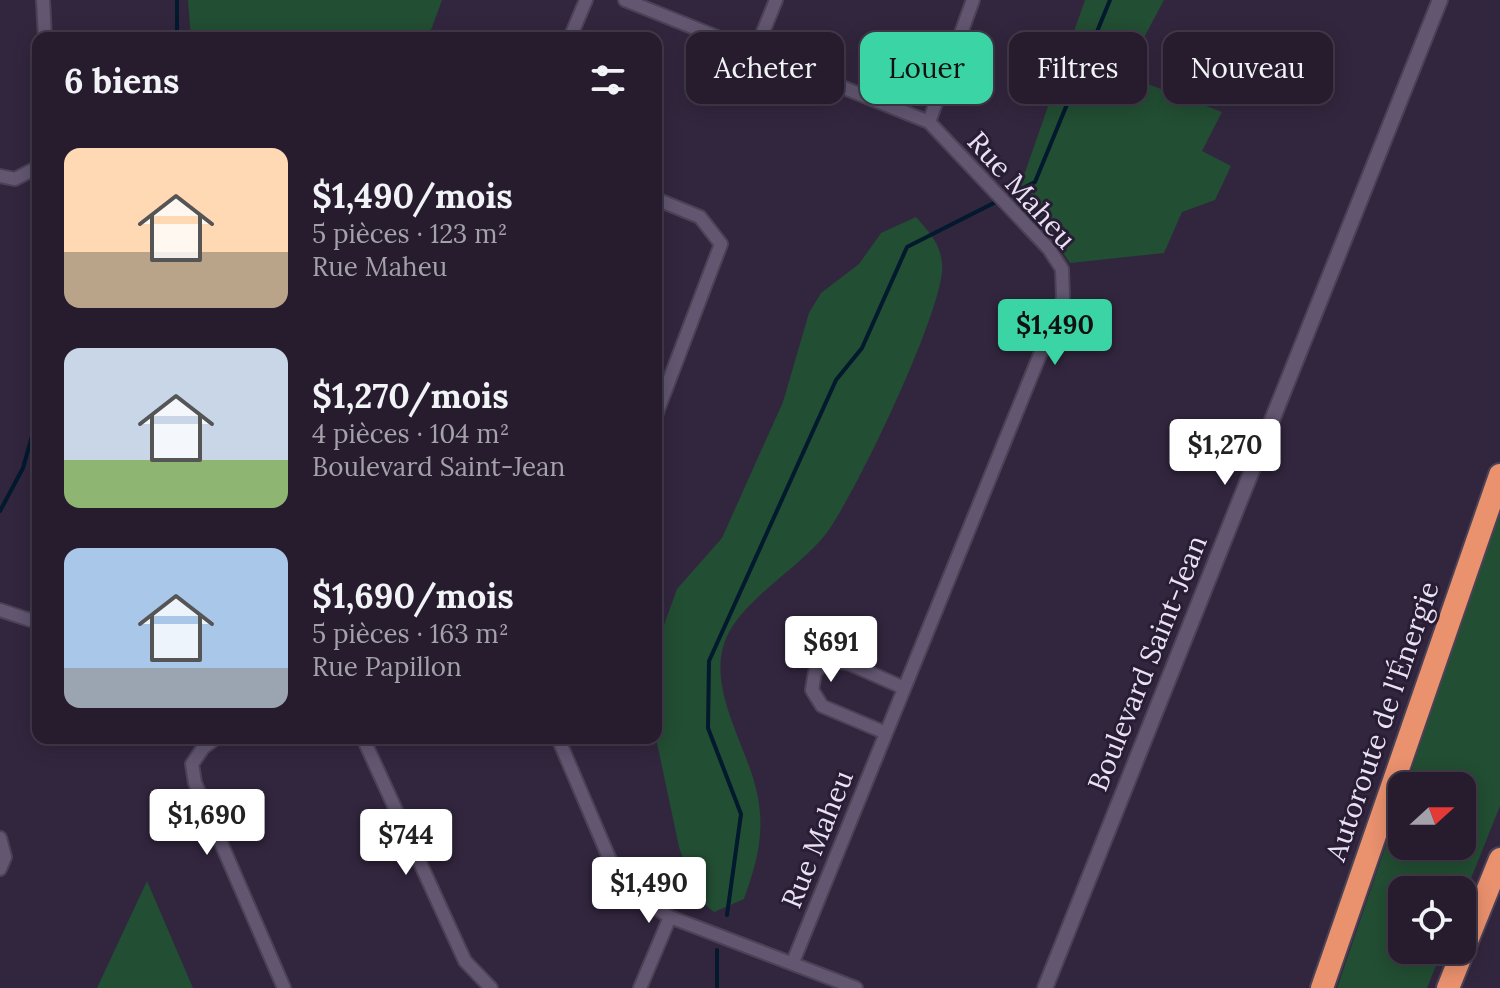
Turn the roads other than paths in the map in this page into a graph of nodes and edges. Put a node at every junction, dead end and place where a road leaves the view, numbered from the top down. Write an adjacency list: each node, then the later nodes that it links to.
1 (43, 0): 7 (street)
2 (586, 0): 8 (street)
3 (625, 0): 9 (street, Rue Maheu)
4 (776, 0): 10 (street)
5 (973, 0): 12 (street)
6 (1440, 0): 34 (street, Boulevard Saint-Jean)
7 (45, 32)
8 (573, 32)
9 (705, 32)
10 (763, 32)
11 (844, 88): 12 (street, Rue Maheu)
12 (929, 122): 20 (street, Rue Maheu)
13 (32, 170): 14 (street)
14 (0, 176)
15 (662, 201): 16 (street)
16 (662, 399)
17 (1500, 475): 35 (highway, Autoroute de l'Énergie)
18 (0, 610): 19 (street)
19 (32, 619)
20 (904, 688): 21 (street, Rue Maheu); 21 (street)
21 (886, 733): 29 (street, Rue Maheu)
22 (208, 744): 30 (street)
23 (366, 744): 31 (street)
24 (561, 744): 28 (street)
25 (0, 838): 27 (street)
26 (1500, 859): 36 (highway)
27 (0, 869)
28 (670, 917): 29 (street); 32 (street)
29 (793, 962): 33 (street)
30 (284, 988)
31 (491, 988)
32 (640, 988)
33 (856, 988)
34 (1045, 988)
35 (1322, 988)
36 (1448, 988)

